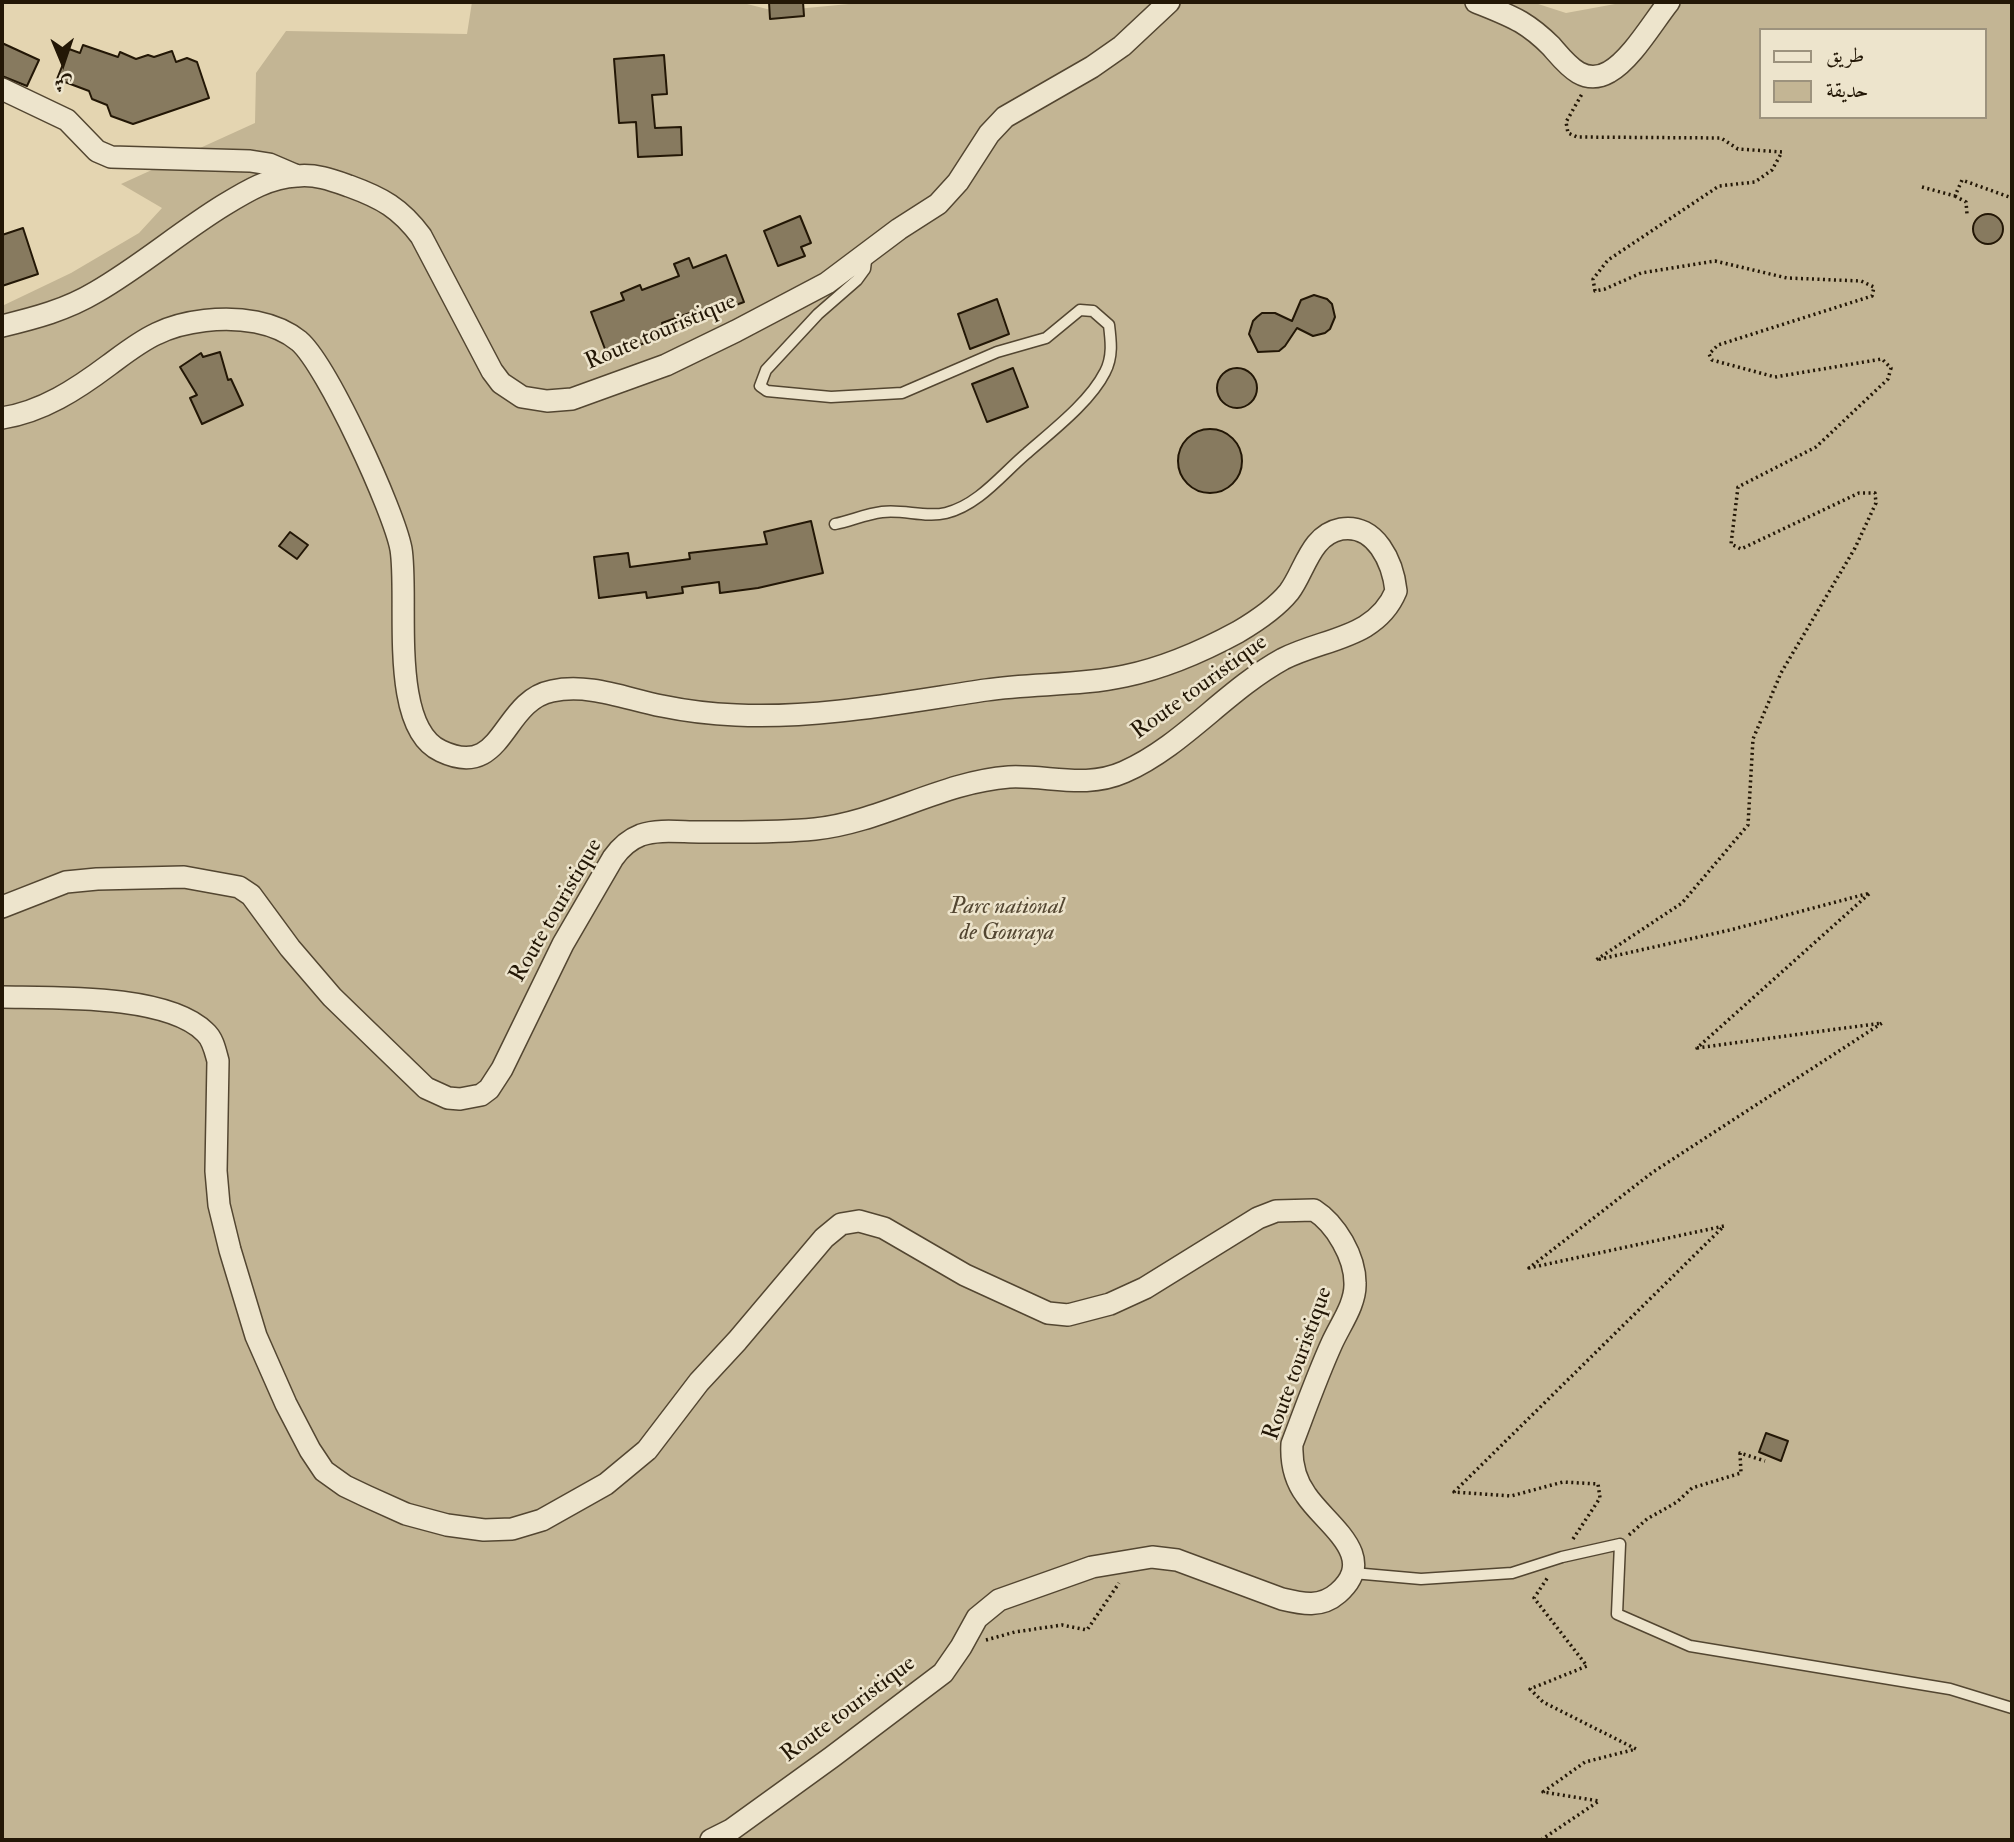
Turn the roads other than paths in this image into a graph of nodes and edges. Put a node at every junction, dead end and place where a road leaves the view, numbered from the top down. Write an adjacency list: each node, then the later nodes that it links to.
1 (1169, 2): 6 (street, Route touristique)
2 (1476, 2): 3 (street)
3 (1669, 2)
4 (2, 89): 5 (street)
5 (297, 176): 6 (street, Route touristique); 7 (street, Route touristique)
6 (867, 253): 9 (lane)
7 (2, 326)
8 (2, 418): 10 (street, Route touristique)
9 (835, 524)
10 (2, 907)
11 (2, 997): 12 (street, Route touristique)
12 (1353, 1573): 13 (lane); 14 (street, Route touristique)
13 (2012, 1708)
14 (711, 1840)

